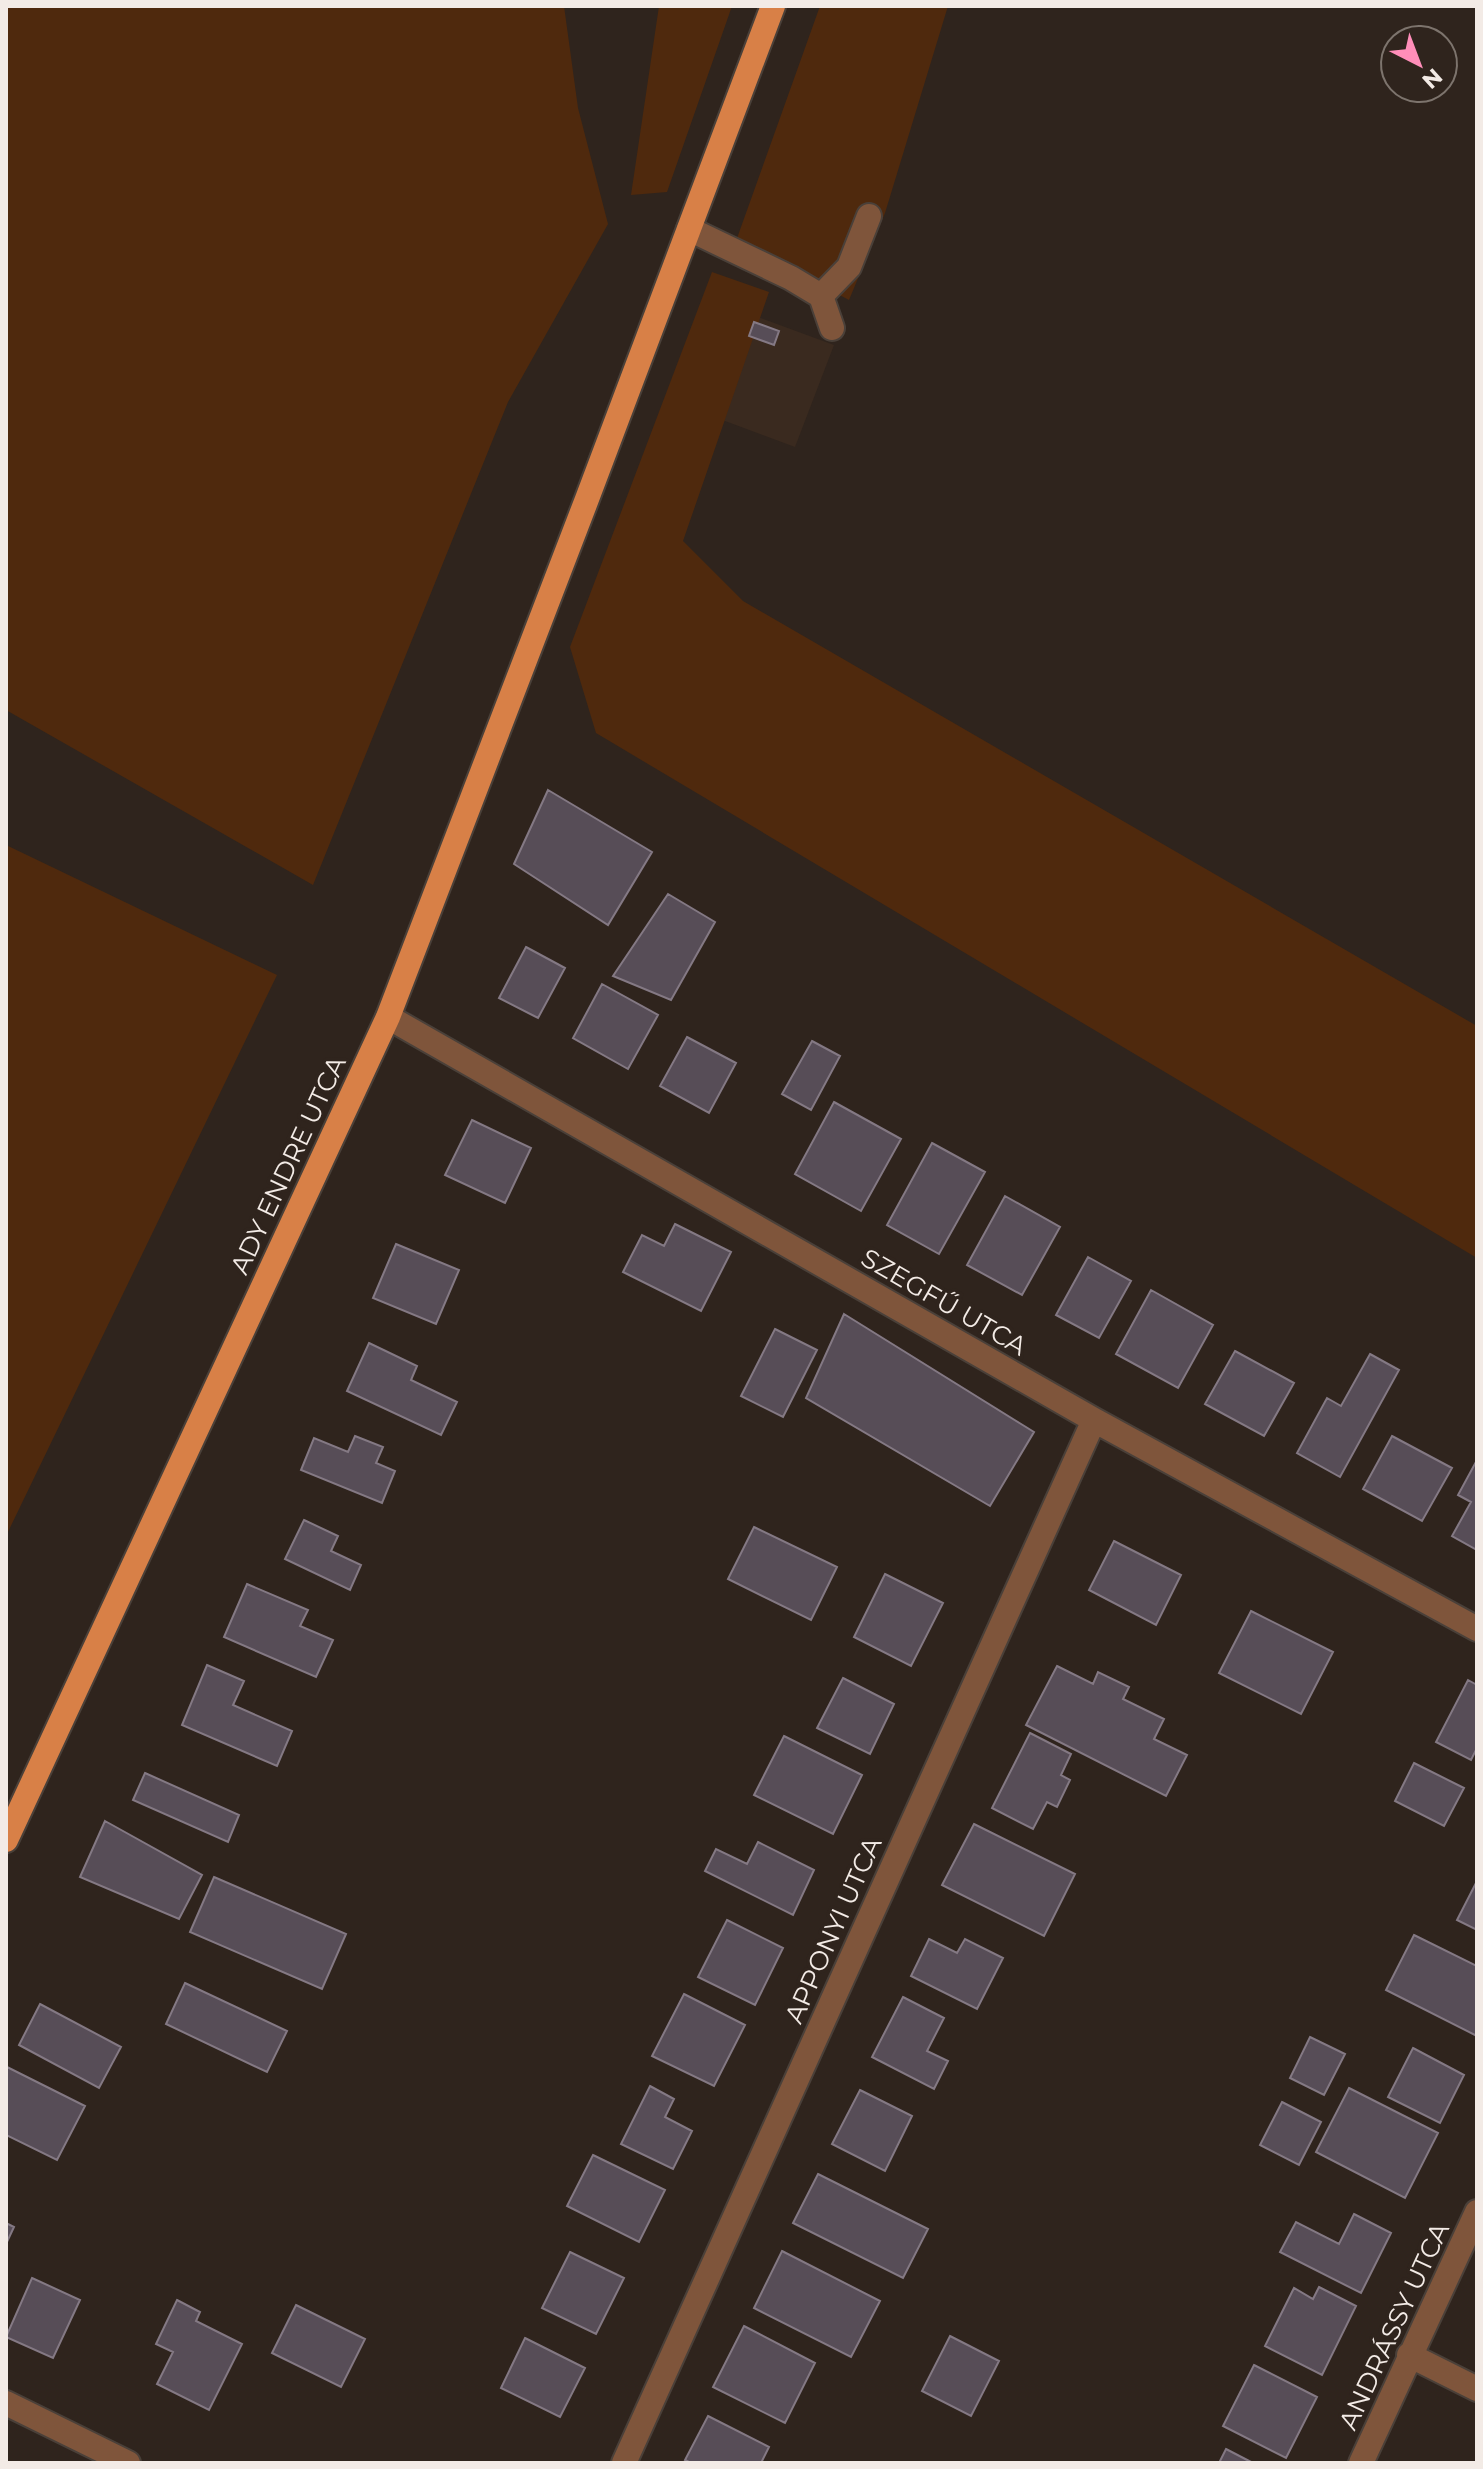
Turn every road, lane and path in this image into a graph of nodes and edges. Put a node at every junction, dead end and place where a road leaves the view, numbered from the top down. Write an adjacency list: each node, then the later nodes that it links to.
1 (773, 6): 3 (main road, ADY ENDRE UTCA)
2 (869, 216): 4 (street)
3 (689, 229): 4 (street); 6 (main road, ADY ENDRE UTCA)
4 (821, 296): 5 (street)
5 (832, 328)
6 (388, 1017): 7 (street, SZEGFŰ UTCA); 9 (main road, ADY ENDRE UTCA)
7 (1094, 1420): 8 (street, SZEGFŰ UTCA); 15 (street, APPONYI UTCA)
8 (1477, 1629)
9 (6, 1840)
10 (1477, 2212): 11 (street, ANDRÁSSY UTCA)
11 (1409, 2355): 12 (street); 16 (street, ANDRÁSSY UTCA)
12 (1477, 2389)
13 (6, 2403): 14 (street)
14 (128, 2463)
15 (624, 2463)
16 (1361, 2463)

